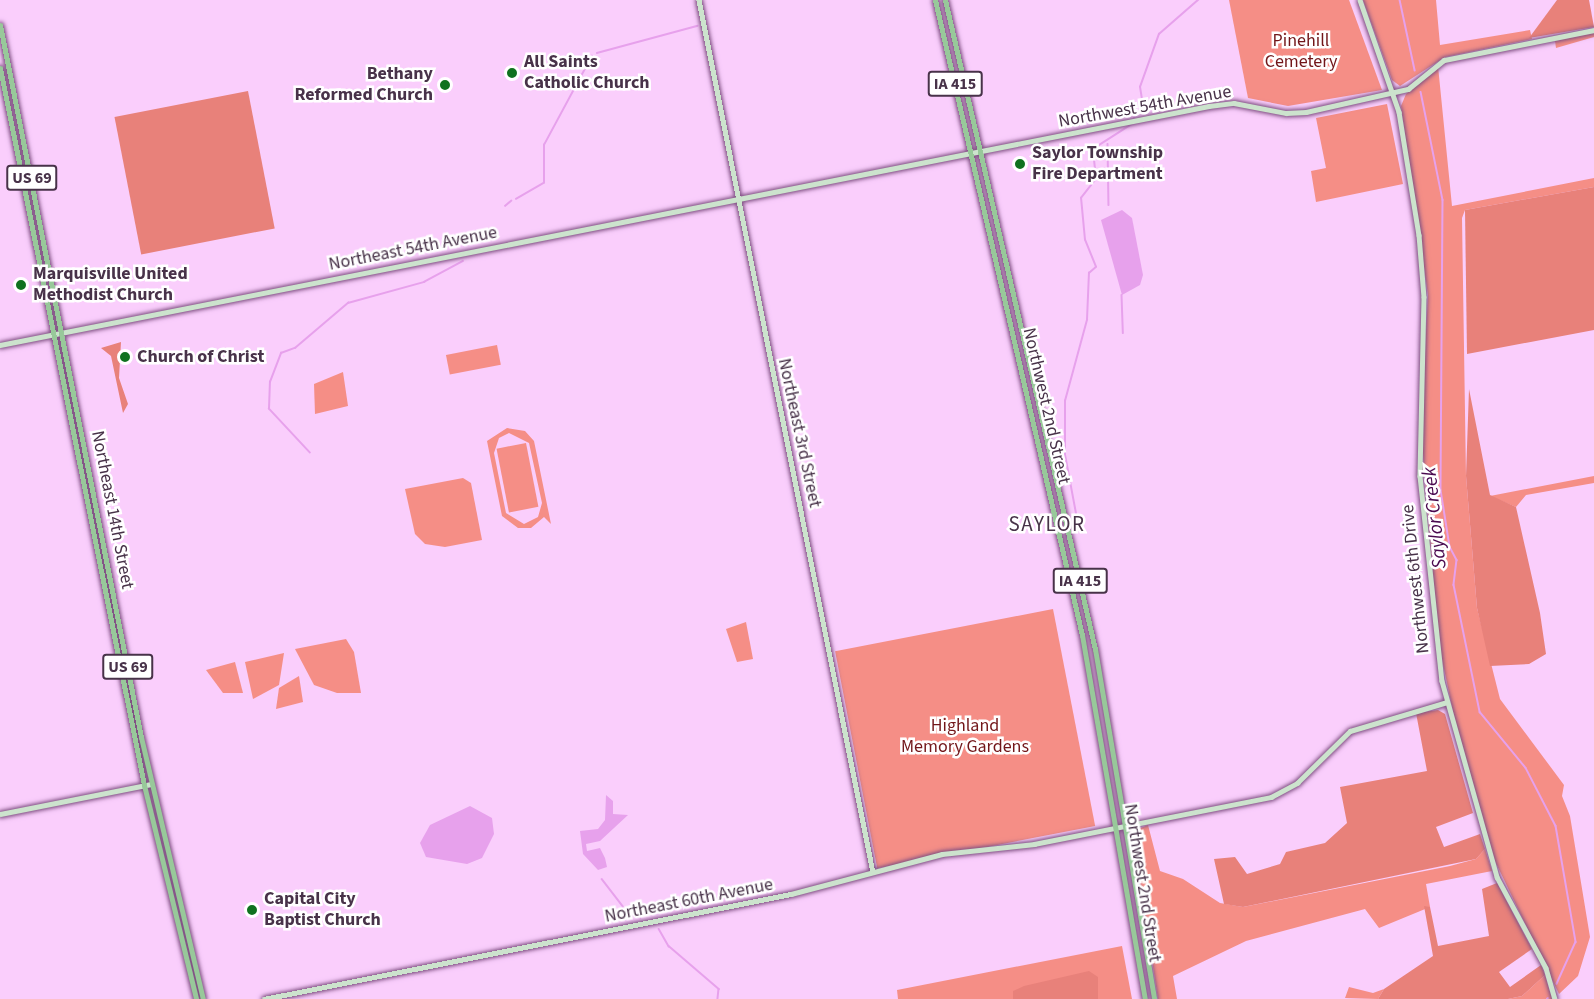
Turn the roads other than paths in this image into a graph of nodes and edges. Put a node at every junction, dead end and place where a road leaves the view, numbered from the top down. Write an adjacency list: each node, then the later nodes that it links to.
1 (699, 0): 12 (main road, Northeast 3rd Street)
2 (935, 0): 10 (main road, Northwest 2nd Street / IA 415)
3 (945, 0): 9 (main road, Northwest 2nd Street / IA 415)
4 (1360, 0): 8 (main road, Northwest 6th Drive)
5 (0, 25): 13 (main road, Northeast 14th Street / US 69)
6 (1594, 30): 8 (main road, Northwest 54th Avenue)
7 (0, 68): 14 (main road, Northeast 14th Street / US 69)
8 (1393, 93): 9 (main road, Northwest 54th Avenue); 16 (main road, Northwest 6th Drive)
9 (981, 151): 10 (main road, Northwest 54th Avenue); 20 (main road, Northwest 2nd Street / IA 415)
10 (972, 153): 11 (main road, Northwest 54th Avenue); 21 (main road, Northwest 2nd Street / IA 415)
11 (832, 182): 12 (main road, Northeast 54th Avenue)
12 (739, 200): 13 (main road, Northeast 54th Avenue); 22 (main road, Northeast 3rd Street)
13 (62, 332): 14 (main road, Northeast 54th Avenue); 17 (main road, Northeast 14th Street / US 69)
14 (54, 334): 15 (main road, Northeast 54th Avenue); 18 (main road, Northeast 14th Street / US 69)
15 (0, 345)
16 (1447, 702): 20 (main road, Northeast 60th Avenue); 28 (main road, Northwest 6th Drive)
17 (151, 784): 18 (main road); 24 (main road, Northeast 14th Street / US 69)
18 (144, 785): 19 (main road); 23 (main road, Northeast 14th Street / US 69)
19 (0, 814)
20 (1127, 826): 21 (main road, Northeast 60th Avenue); 27 (main road, Northwest 2nd Street / IA 415)
21 (1118, 828): 22 (main road, Northeast 60th Avenue); 26 (main road, Northwest 2nd Street / IA 415)
22 (873, 872): 25 (main road, Northeast 60th Avenue)
23 (195, 999)
24 (204, 999)
25 (264, 999)
26 (1145, 999)
27 (1154, 999)
28 (1555, 999)

